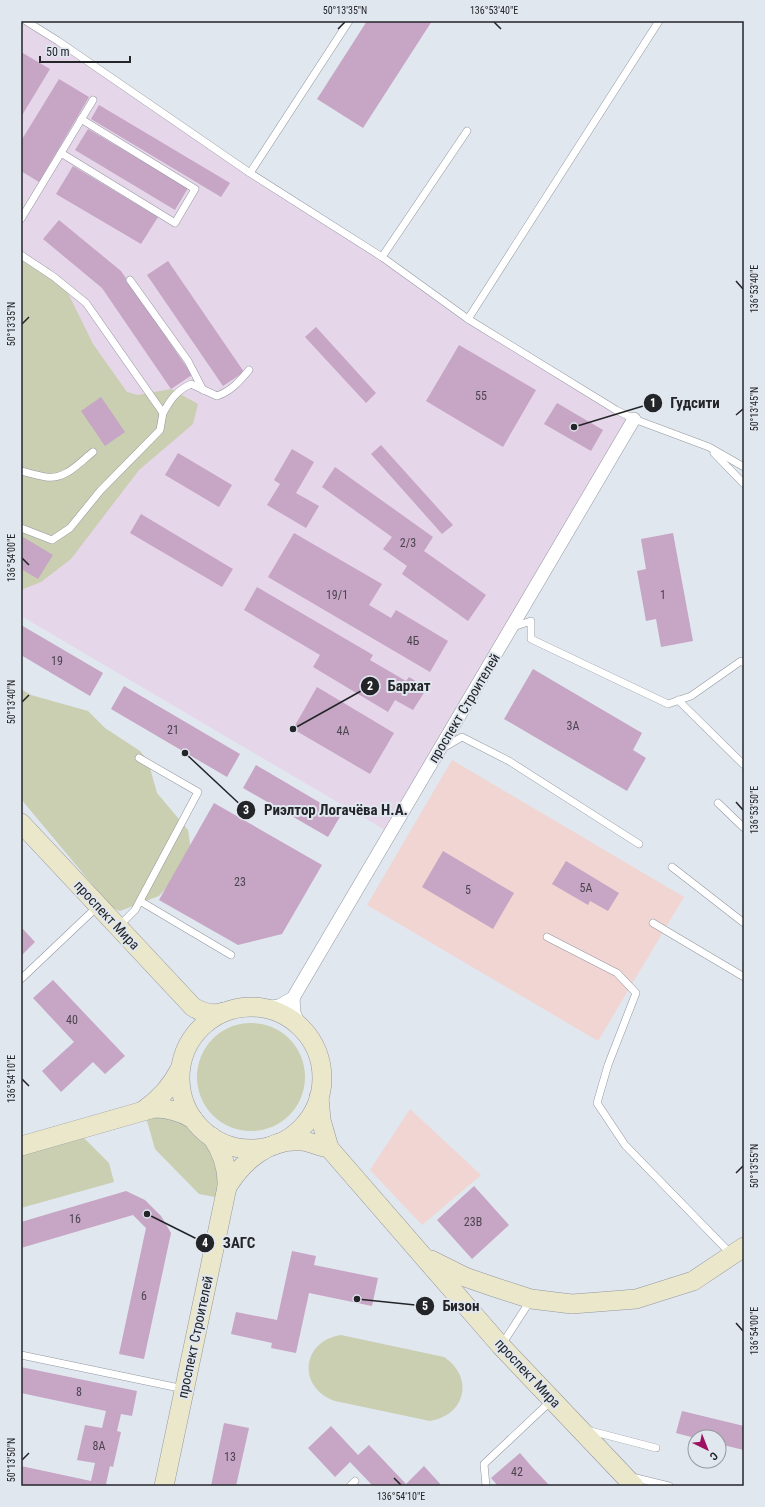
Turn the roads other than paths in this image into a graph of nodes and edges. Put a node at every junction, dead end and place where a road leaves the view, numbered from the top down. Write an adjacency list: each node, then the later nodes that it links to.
1 (26, 21): 8 (lane)
2 (349, 21): 8 (lane)
3 (659, 21): 13 (lane)
4 (93, 100): 5 (lane)
5 (81, 119): 7 (lane); 7 (lane)
6 (467, 131): 11 (lane)
7 (61, 152): 9 (lane)
8 (250, 173): 11 (lane)
9 (21, 219)
10 (21, 255): 16 (lane)
11 (382, 257): 13 (lane)
12 (130, 280): 15 (lane)
13 (468, 319): 17 (lane)
14 (249, 370): 15 (lane)
15 (203, 390): 16 (lane)
16 (163, 413): 23 (lane)
17 (634, 419): 18 (lane); 24 (street, проспект Строителей)
18 (709, 447): 20 (lane); 22 (lane)
19 (93, 452): 21 (lane)
20 (744, 467)
21 (21, 471)
22 (744, 484)
23 (21, 528)
24 (512, 627): 26 (lane); 27 (street, проспект Строителей)
25 (744, 663): 26 (lane)
26 (678, 700): 29 (lane)
27 (439, 750): 33 (lane); 44 (street, проспект Строителей)
28 (139, 758): 35 (lane)
29 (744, 765)
30 (718, 803): 32 (lane)
31 (21, 823): 36 (street, проспект Мира)
32 (744, 828)
33 (639, 844)
34 (672, 867): 38 (lane)
35 (140, 901): 39 (lane); 41 (lane)
36 (98, 906): 39 (street, проспект Мира); 43 (lane)
37 (653, 923): 42 (lane)
38 (744, 924)
39 (118, 927): 45 (street, проспект Мира)
40 (547, 937): 59 (lane)
41 (231, 955)
42 (744, 977)
43 (21, 978)
44 (293, 998): 46 (street); 48 (street)
45 (193, 1007): 47 (street); 49 (street)
46 (265, 1008): 47 (street); 48 (street)
47 (226, 1011): 49 (street)
48 (300, 1026): 51 (street)
49 (195, 1033): 50 (street)
50 (180, 1069): 52 (street); 53 (street)
51 (321, 1086): 55 (street); 57 (street)
52 (144, 1110): 53 (street); 56 (street)
53 (193, 1119): 54 (street)
54 (212, 1137): 55 (street); 58 (street)
55 (274, 1144): 57 (street); 58 (street)
56 (21, 1146)
57 (329, 1148): 60 (street, проспект Мира)
58 (227, 1188): 64 (street, проспект Строителей)
59 (738, 1251): 61 (street)
60 (425, 1257): 61 (street); 62 (street, проспект Мира)
61 (531, 1299): 62 (lane)
62 (501, 1346): 65 (street, проспект Мира)
63 (21, 1355): 64 (lane)
64 (184, 1389): 69 (street, проспект Строителей)
65 (552, 1400): 66 (street, проспект Мира); 70 (lane)
66 (579, 1428): 67 (lane); 68 (street, проспект Мира)
67 (656, 1448)
68 (629, 1481): 71 (lane)
69 (164, 1486)
70 (486, 1486)
71 (669, 1486)

